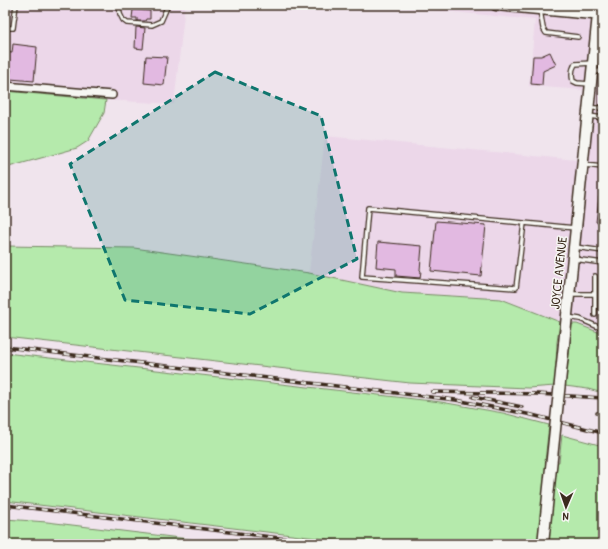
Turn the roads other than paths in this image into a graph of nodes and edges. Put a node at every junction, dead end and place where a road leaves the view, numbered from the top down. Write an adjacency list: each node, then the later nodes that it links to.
1 (16, 5): 7 (lane)
2 (119, 5): 3 (lane)
3 (168, 5)
4 (496, 5): 5 (street)
5 (540, 9): 6 (street); 8 (lane)
6 (600, 11): 9 (street, JOYCE AVENUE)
7 (5, 28)
8 (578, 37)
9 (599, 41): 10 (street, JOYCE AVENUE)
10 (592, 68): 11 (lane); 12 (street, JOYCE AVENUE); 12 (lane)
11 (603, 70)
12 (591, 84): 16 (street, JOYCE AVENUE)
13 (5, 86): 14 (street)
14 (112, 95)
15 (603, 106): 16 (lane)
16 (588, 112): 17 (lane); 18 (street, JOYCE AVENUE)
17 (603, 118)
18 (583, 165): 19 (lane); 21 (street, JOYCE AVENUE)
19 (603, 167)
20 (524, 223): 20 (lane); 21 (lane)
21 (576, 228): 22 (street, JOYCE AVENUE)
22 (574, 247): 23 (lane); 24 (street, JOYCE AVENUE)
23 (603, 251)
24 (572, 258): 25 (lane); 27 (street, JOYCE AVENUE)
25 (603, 264)
26 (595, 276): 28 (lane)
27 (569, 294): 28 (lane); 30 (street, JOYCE AVENUE)
28 (595, 294): 29 (lane)
29 (595, 315)
30 (566, 317): 31 (lane); 32 (street, JOYCE AVENUE, bridge)
31 (603, 329)
32 (543, 544)

